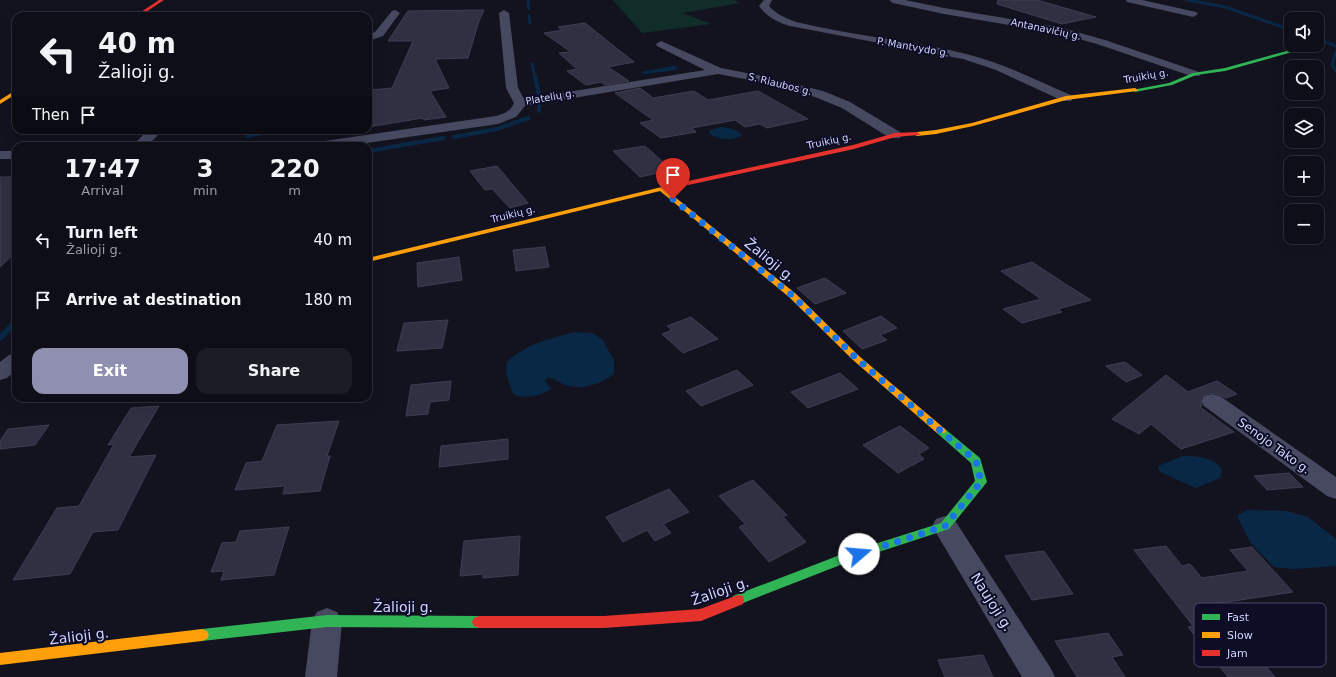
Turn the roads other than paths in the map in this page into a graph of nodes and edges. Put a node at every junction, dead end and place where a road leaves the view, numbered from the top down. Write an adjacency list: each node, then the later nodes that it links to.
1 (162, 0): 5 (street)
2 (768, 0): 14 (street, P. Mantvydo g.)
3 (893, 0): 13 (street, Antanavičių g.)
4 (1130, 0): 8 (street)
5 (143, 12)
6 (395, 13): 9 (street)
7 (504, 13): 15 (street)
8 (1193, 14)
9 (372, 37)
10 (661, 44): 12 (street, S. Riaubos g.)
11 (1286, 52): 13 (street, Truikių g.)
12 (718, 71): 15 (street, Platelių g.); 17 (street, S. Riaubos g.)
13 (1195, 74): 14 (street, Truikių g.)
14 (1067, 98): 17 (street, Truikių g.)
15 (520, 102): 19 (street, Platelių g.)
16 (152, 134): 18 (street)
17 (895, 135): 22 (street, Truikių g.)
18 (143, 142)
19 (346, 142)
20 (12, 155): 21 (street)
21 (0, 156)
22 (661, 189): 23 (street, Truikių g.); 28 (street, Žalioji g.)
23 (372, 259)
24 (12, 362): 25 (street)
25 (0, 373)
26 (1212, 401): 27 (street, Senojo Tako g.)
27 (1336, 490)
28 (945, 526): 29 (street, Žalioji g.); 32 (street, Naujoji g.)
29 (327, 621): 30 (street, Žalioji g.); 31 (street)
30 (0, 659)
31 (321, 677)
32 (1039, 677)

